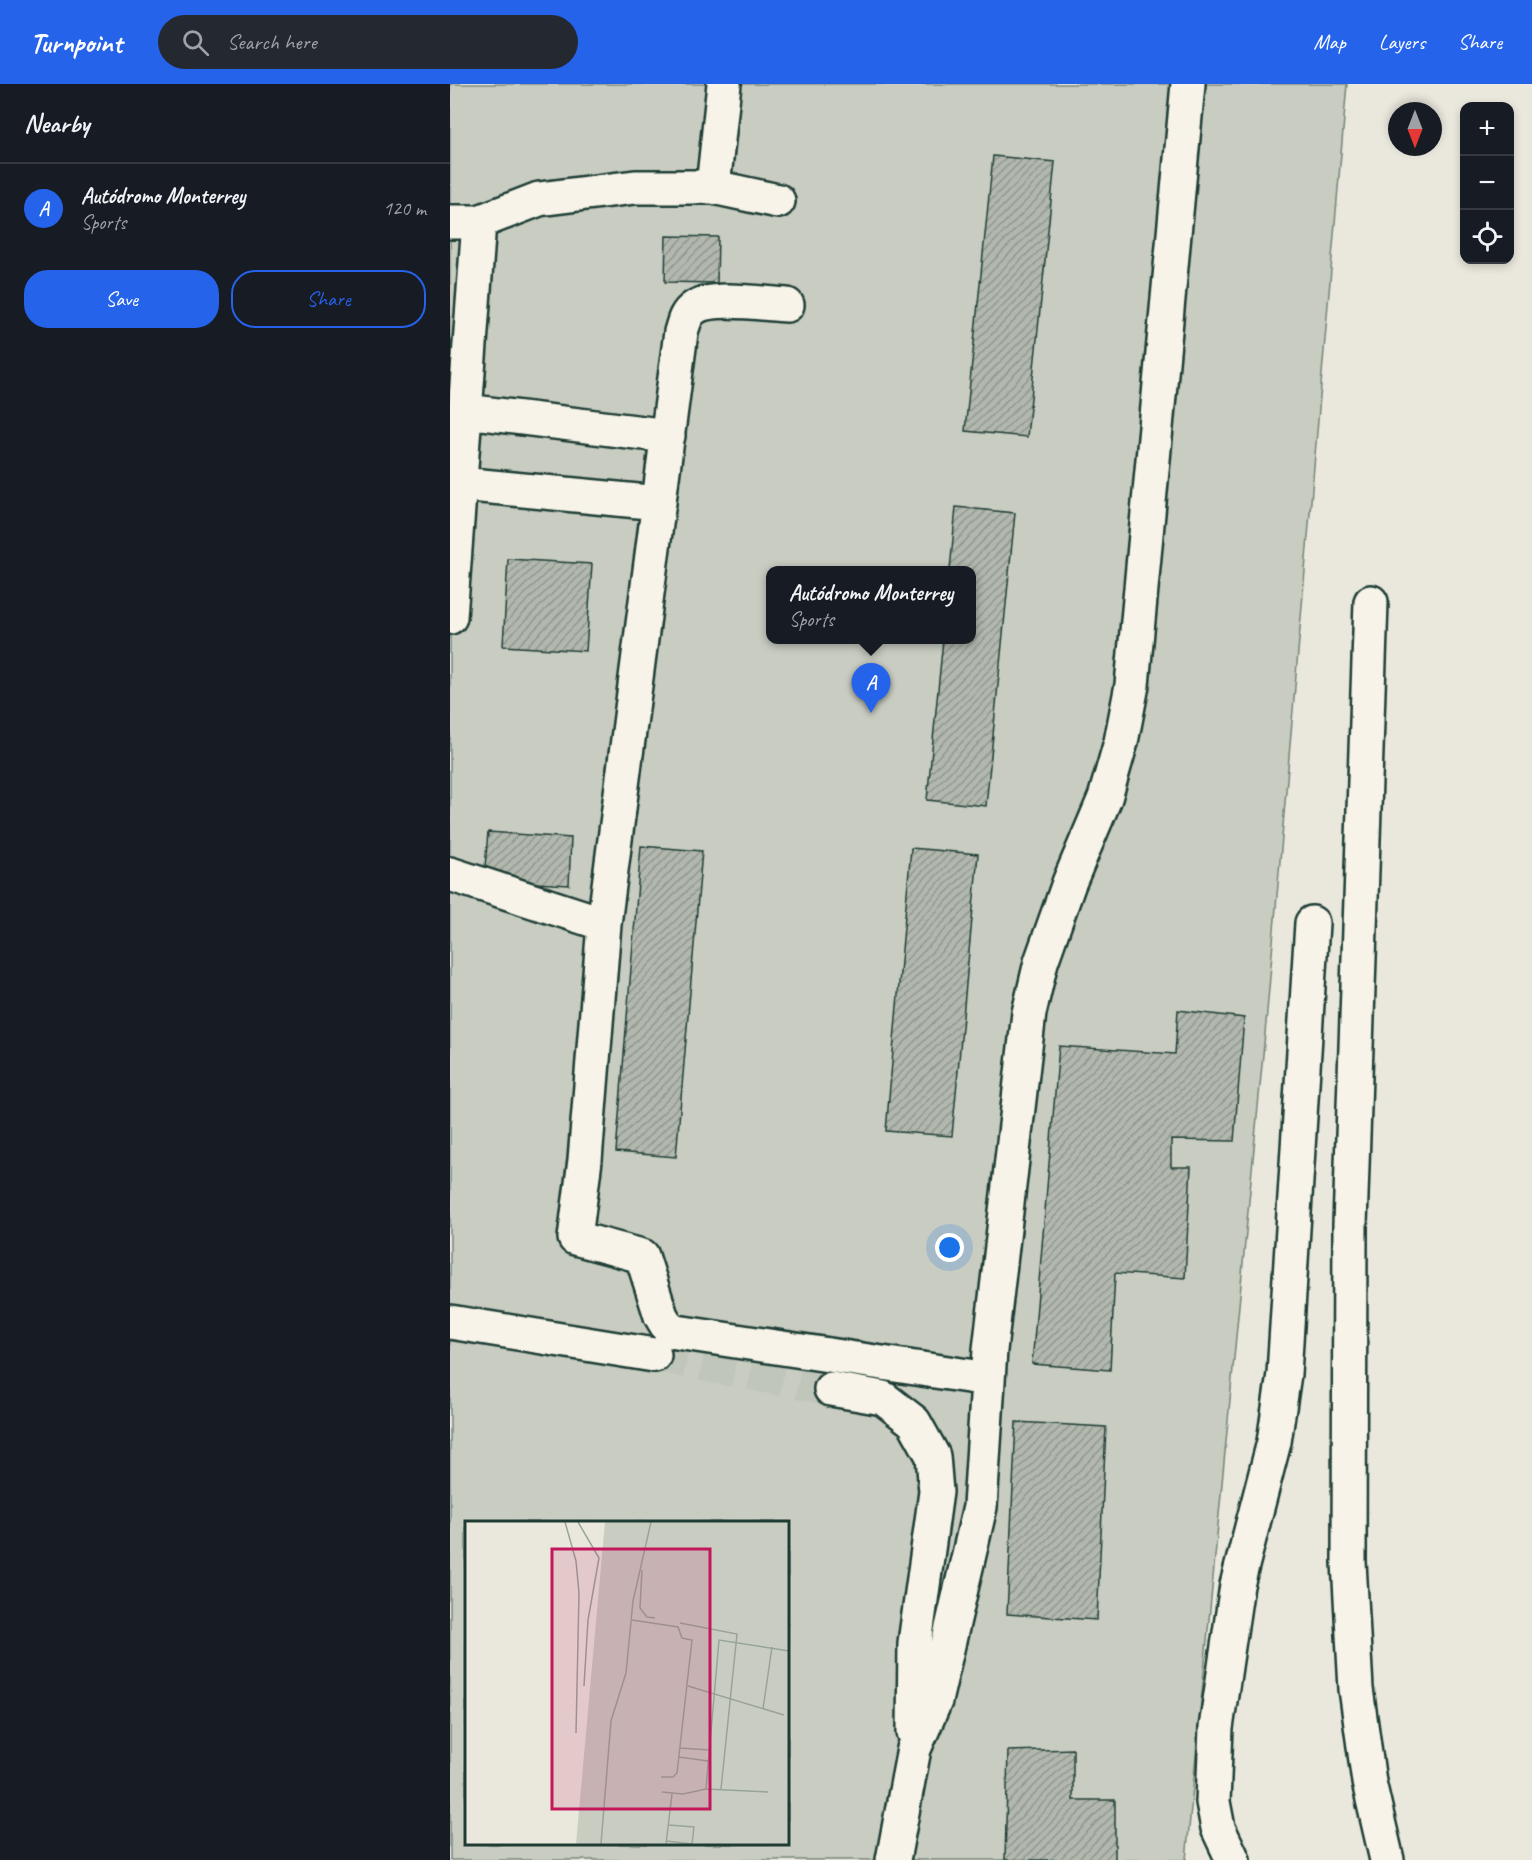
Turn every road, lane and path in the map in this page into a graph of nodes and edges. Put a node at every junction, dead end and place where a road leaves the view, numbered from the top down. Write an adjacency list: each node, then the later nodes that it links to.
1 (724, 84): 3 (lane)
2 (1188, 84): 18 (lane)
3 (713, 187): 4 (lane); 5 (lane)
4 (778, 201)
5 (464, 222): 7 (lane)
6 (786, 306): 8 (lane)
7 (466, 411): 8 (lane); 9 (lane)
8 (668, 436): 10 (lane)
9 (460, 484): 10 (lane); 12 (lane)
10 (659, 503): 15 (lane)
11 (1371, 602): 23 (lane)
12 (450, 617)
13 (450, 874): 15 (lane)
14 (1312, 923): 22 (lane)
15 (604, 924): 18 (lane)
16 (450, 1322): 17 (lane)
17 (654, 1355)
18 (988, 1379): 20 (lane)
19 (831, 1389): 20 (lane)
20 (914, 1749): 21 (lane)
21 (893, 1860)
22 (1233, 1860)
23 (1388, 1860)

